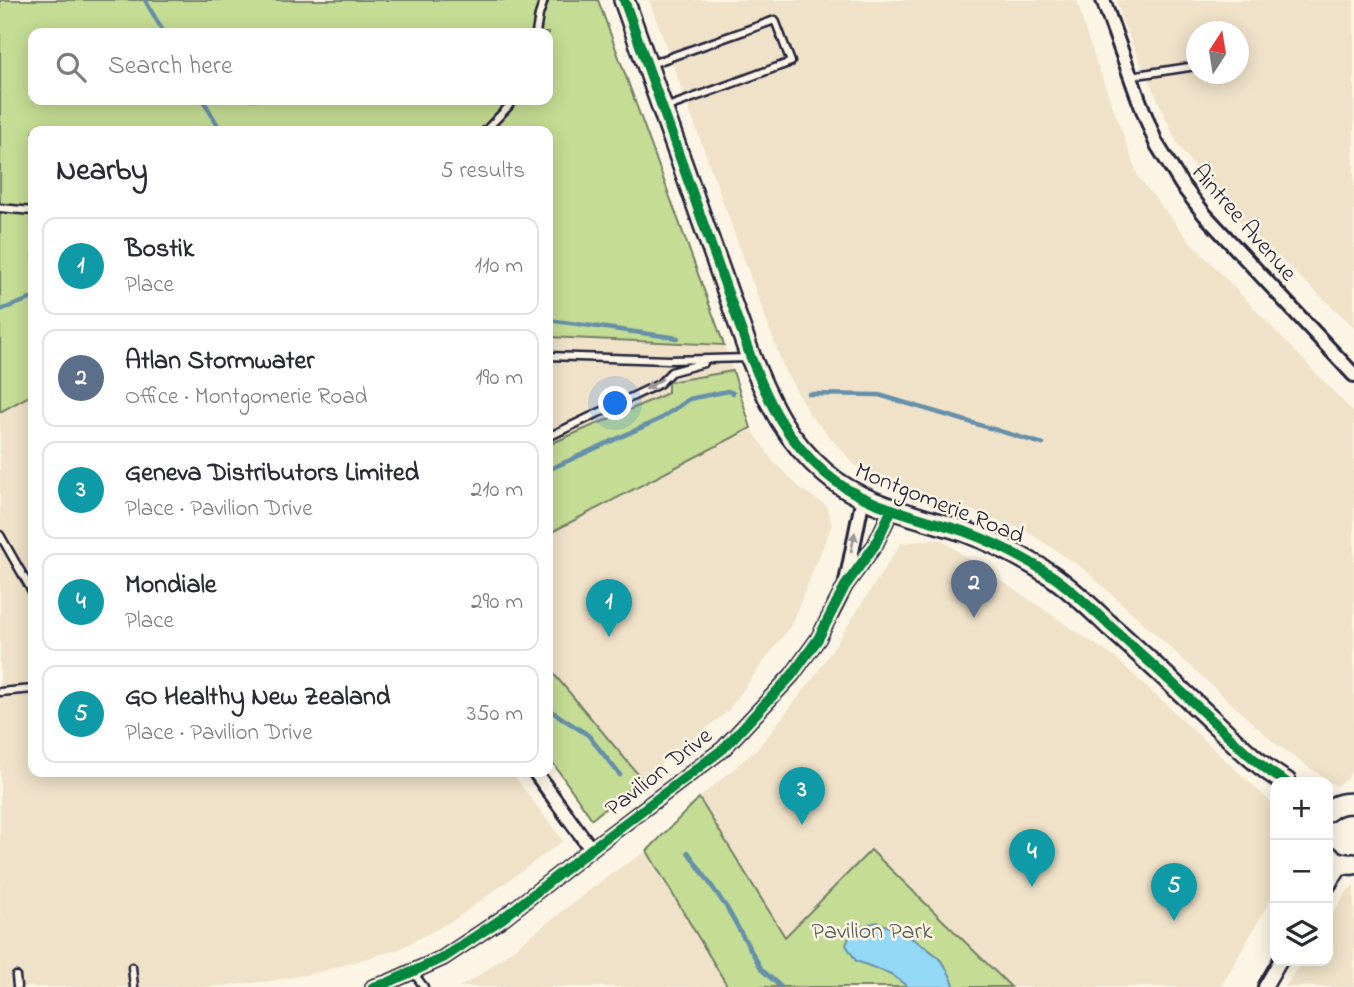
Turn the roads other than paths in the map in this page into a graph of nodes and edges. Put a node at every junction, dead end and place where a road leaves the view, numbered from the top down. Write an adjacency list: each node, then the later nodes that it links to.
1 (544, 0): 4 (lane)
2 (624, 0): 5 (street, Montgomerie Road)
3 (1103, 0): 7 (street, Aintree Avenue)
4 (537, 28)
5 (647, 65): 9 (street, Montgomerie Road); 9 (lane)
6 (1186, 68): 7 (lane)
7 (1130, 76): 16 (street, Aintree Avenue)
8 (509, 105): 10 (lane)
9 (663, 109): 14 (street, Montgomerie Road)
10 (490, 126)
11 (0, 208): 12 (lane)
12 (28, 211)
13 (553, 356): 15 (lane)
14 (751, 358): 15 (lane); 18 (street, Montgomerie Road)
15 (716, 359): 17 (lane, one-way to 17)
16 (1354, 375)
17 (553, 435)
18 (863, 498): 19 (street, Montgomerie Road); 22 (street, Pavilion Drive, one-way to 18)
19 (892, 509): 22 (street, Pavilion Drive); 26 (street, Montgomerie Road)
20 (0, 535): 21 (lane)
21 (28, 584)
22 (845, 586): 29 (street, Pavilion Drive)
23 (28, 689): 24 (lane)
24 (0, 692)
25 (539, 777): 29 (street)
26 (1276, 777)
27 (1354, 803): 28 (street)
28 (1333, 806)
29 (592, 849): 32 (street, Pavilion Drive)
30 (1277, 966): 38 (street)
31 (132, 967): 35 (lane)
32 (412, 971): 36 (street, Pavilion Drive); 37 (lane)
33 (16, 976): 34 (lane)
34 (17, 987)
35 (134, 987)
36 (373, 987)
37 (424, 987)
38 (1265, 987)

